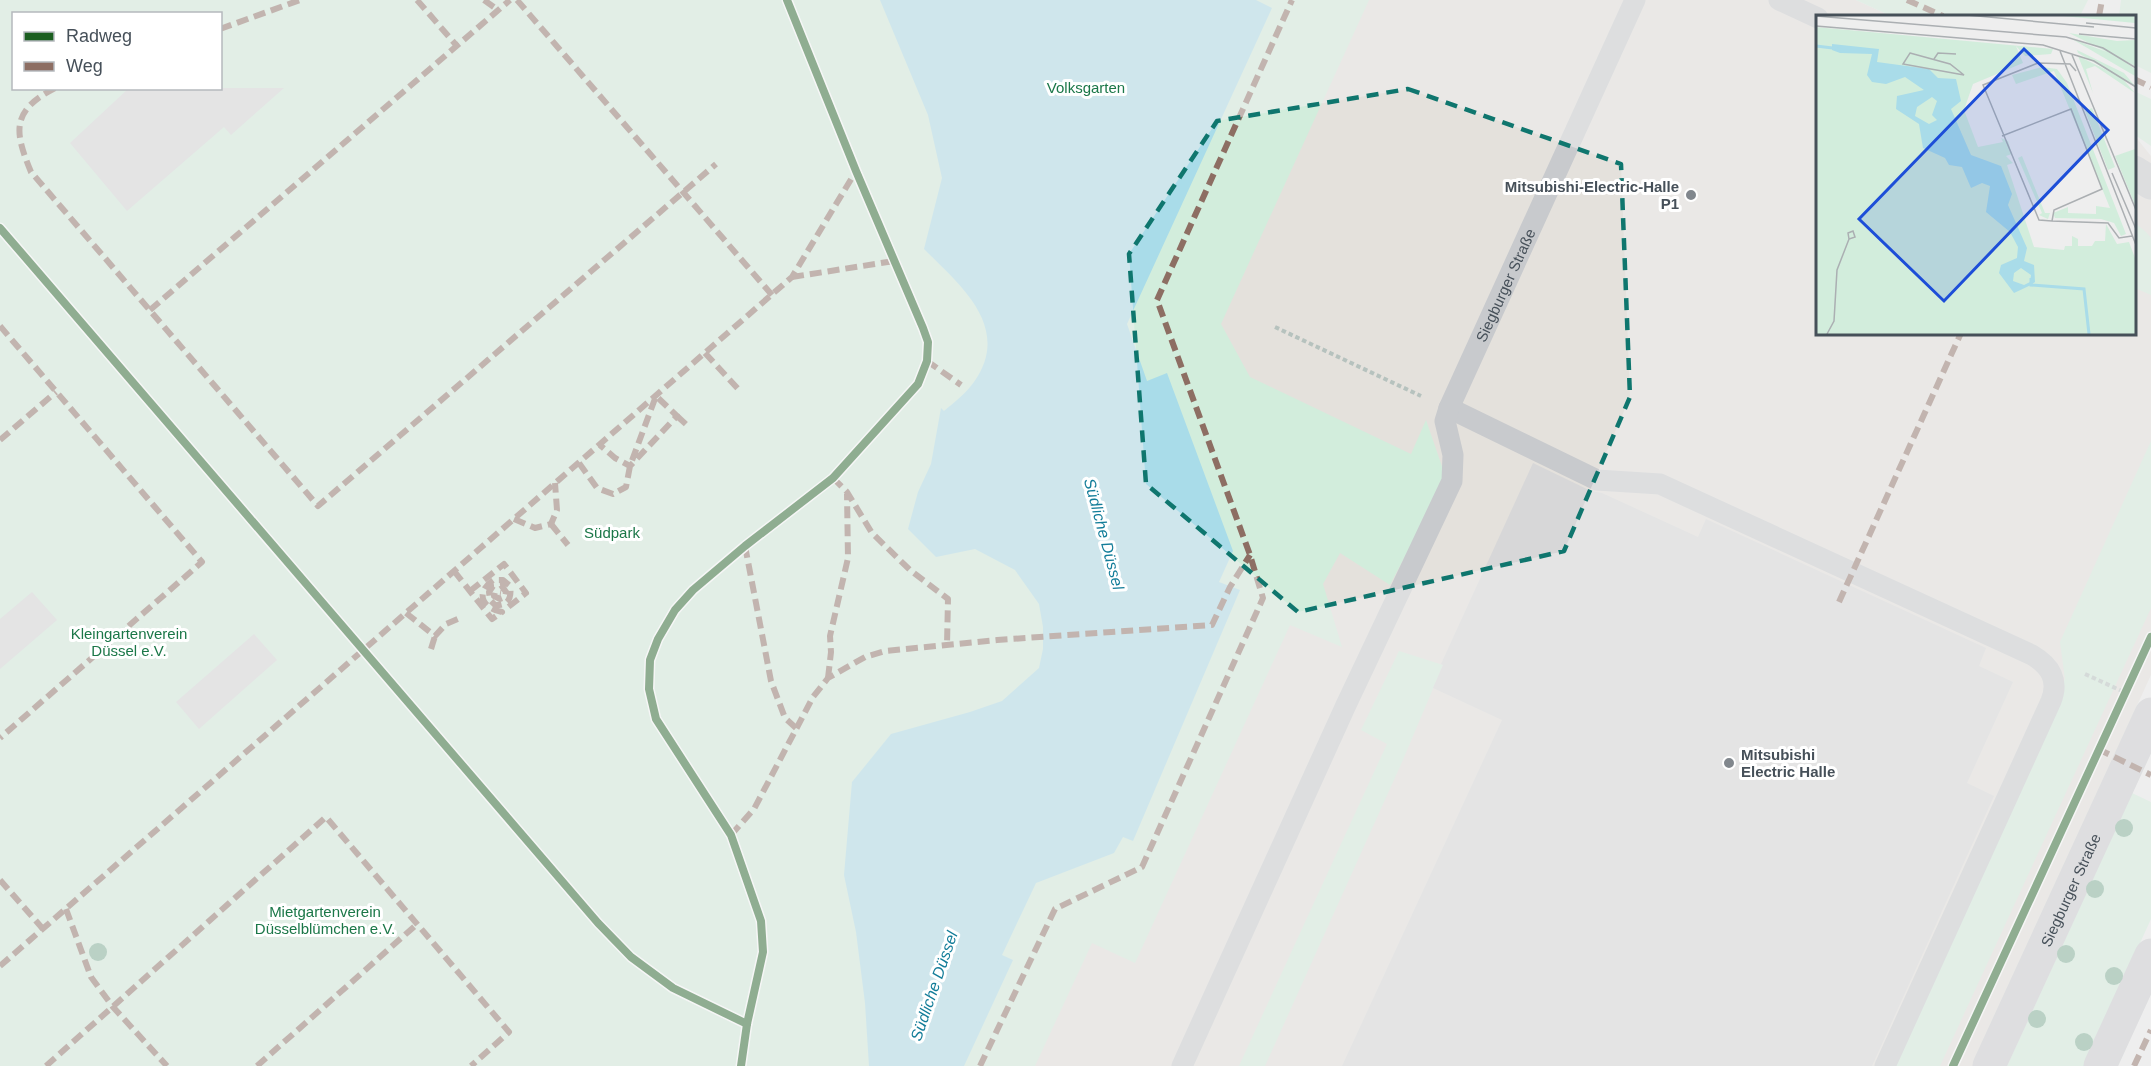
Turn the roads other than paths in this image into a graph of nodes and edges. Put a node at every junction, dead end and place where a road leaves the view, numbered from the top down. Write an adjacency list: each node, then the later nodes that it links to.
1 (1635, 0): 6 (lane, Siegburger Straße)
2 (1779, 0): 3 (lane)
3 (1816, 17)
4 (2136, 173): 5 (street)
5 (2151, 183)
6 (1449, 408): 9 (lane); 10 (lane)
7 (2151, 714): 11 (main road, Siegburger Straße)
8 (2151, 955): 12 (main road)
9 (1182, 1066)
10 (1885, 1066)
11 (1989, 1066)
12 (2100, 1066)

